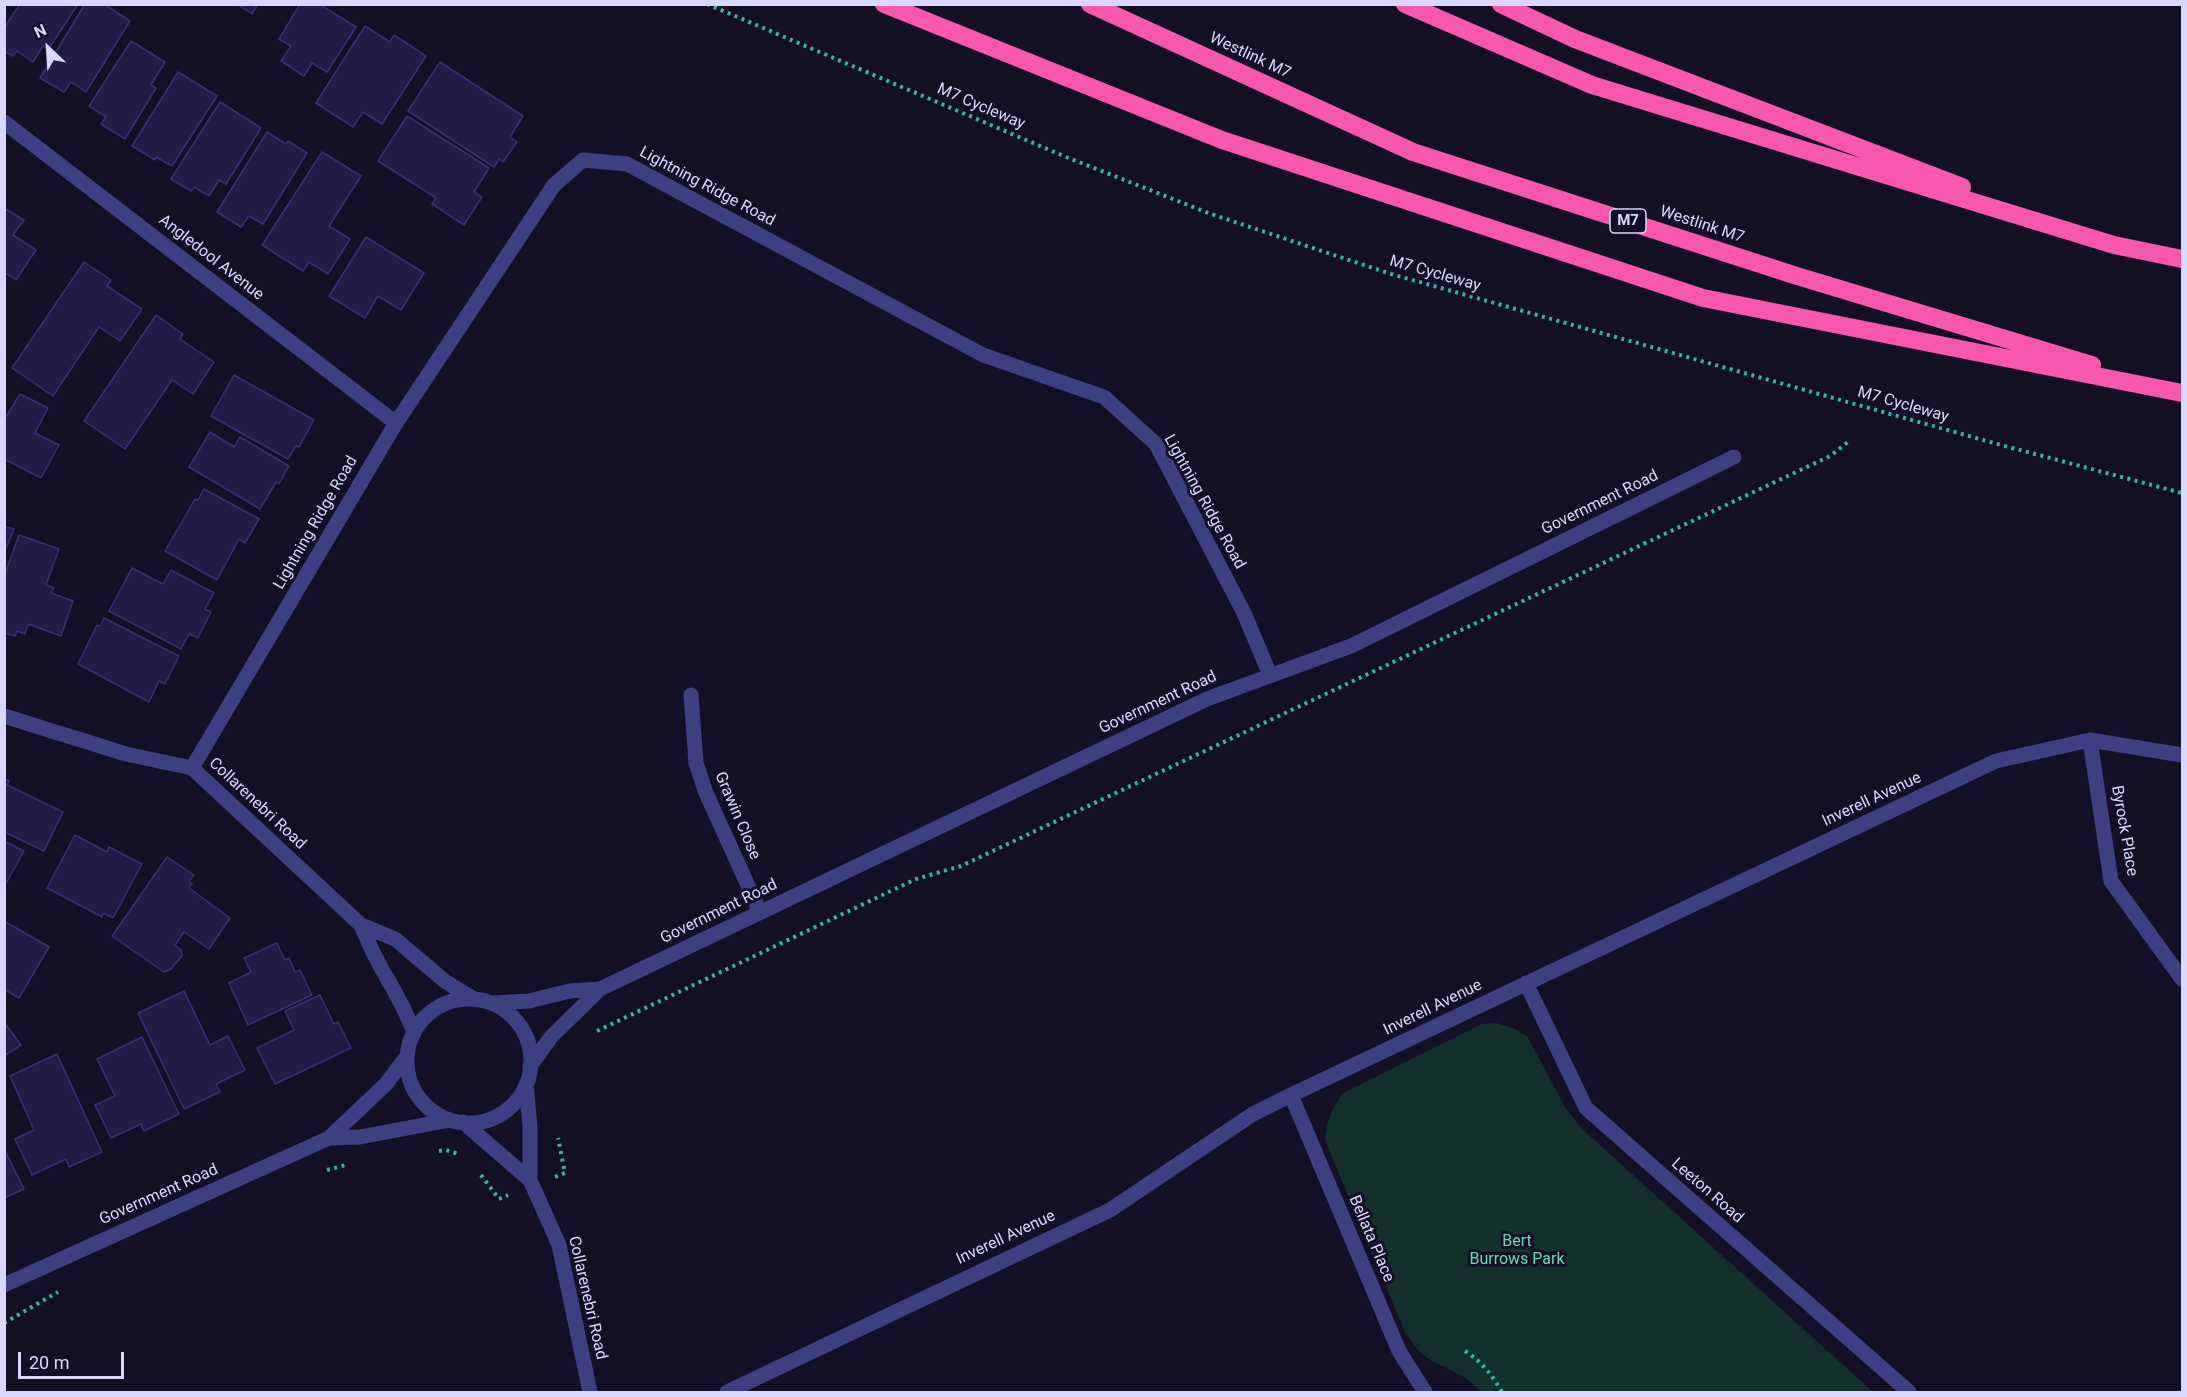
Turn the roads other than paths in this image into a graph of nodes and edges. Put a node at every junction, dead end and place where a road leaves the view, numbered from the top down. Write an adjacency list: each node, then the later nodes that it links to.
1 (884, 4): 8 (highway)
2 (1090, 4): 8 (highway, Westlink M7 / M7)
3 (1405, 4): 6 (highway)
4 (1501, 4): 6 (highway)
5 (4, 122): 9 (street, Angledool Avenue)
6 (2114, 245): 7 (highway)
7 (2182, 259)
8 (2182, 393)
9 (396, 423): 11 (street, Lightning Ridge Road); 16 (street, Lightning Ridge Road)
10 (1734, 457): 11 (street, Government Road)
11 (1270, 675): 17 (street, Government Road)
12 (691, 695): 17 (street, Grawin Close)
13 (4, 716): 16 (street, Collarenebri Road)
14 (2090, 740): 15 (street, Inverell Avenue); 19 (street, Byrock Place); 20 (street, Inverell Avenue)
15 (2182, 755)
16 (192, 768): 18 (street, Collarenebri Road)
17 (760, 912): 21 (street, Government Road)
18 (361, 926): 22 (street, Collarenebri Road); 24 (street, Collarenebri Road)
19 (2182, 979)
20 (1526, 983): 28 (street, Inverell Avenue); 36 (street, Leeton Road)
21 (600, 989): 23 (street, Government Road); 26 (street, Government Road)
22 (474, 999): 23 (street); 24 (street)
23 (492, 1003): 26 (street)
24 (414, 1032): 25 (street)
25 (407, 1056): 29 (street); 30 (street, Government Road)
26 (531, 1066): 27 (street)
27 (526, 1084): 29 (street); 31 (street, Collarenebri Road)
28 (1291, 1095): 34 (street, Inverell Avenue); 35 (street, Bellata Place)
29 (457, 1121): 30 (street, Government Road); 31 (street, Collarenebri Road)
30 (329, 1138): 32 (street, Government Road)
31 (530, 1180): 33 (street, Collarenebri Road)
32 (4, 1285)
33 (590, 1392)
34 (727, 1392)
35 (1425, 1392)
36 (1909, 1392)

